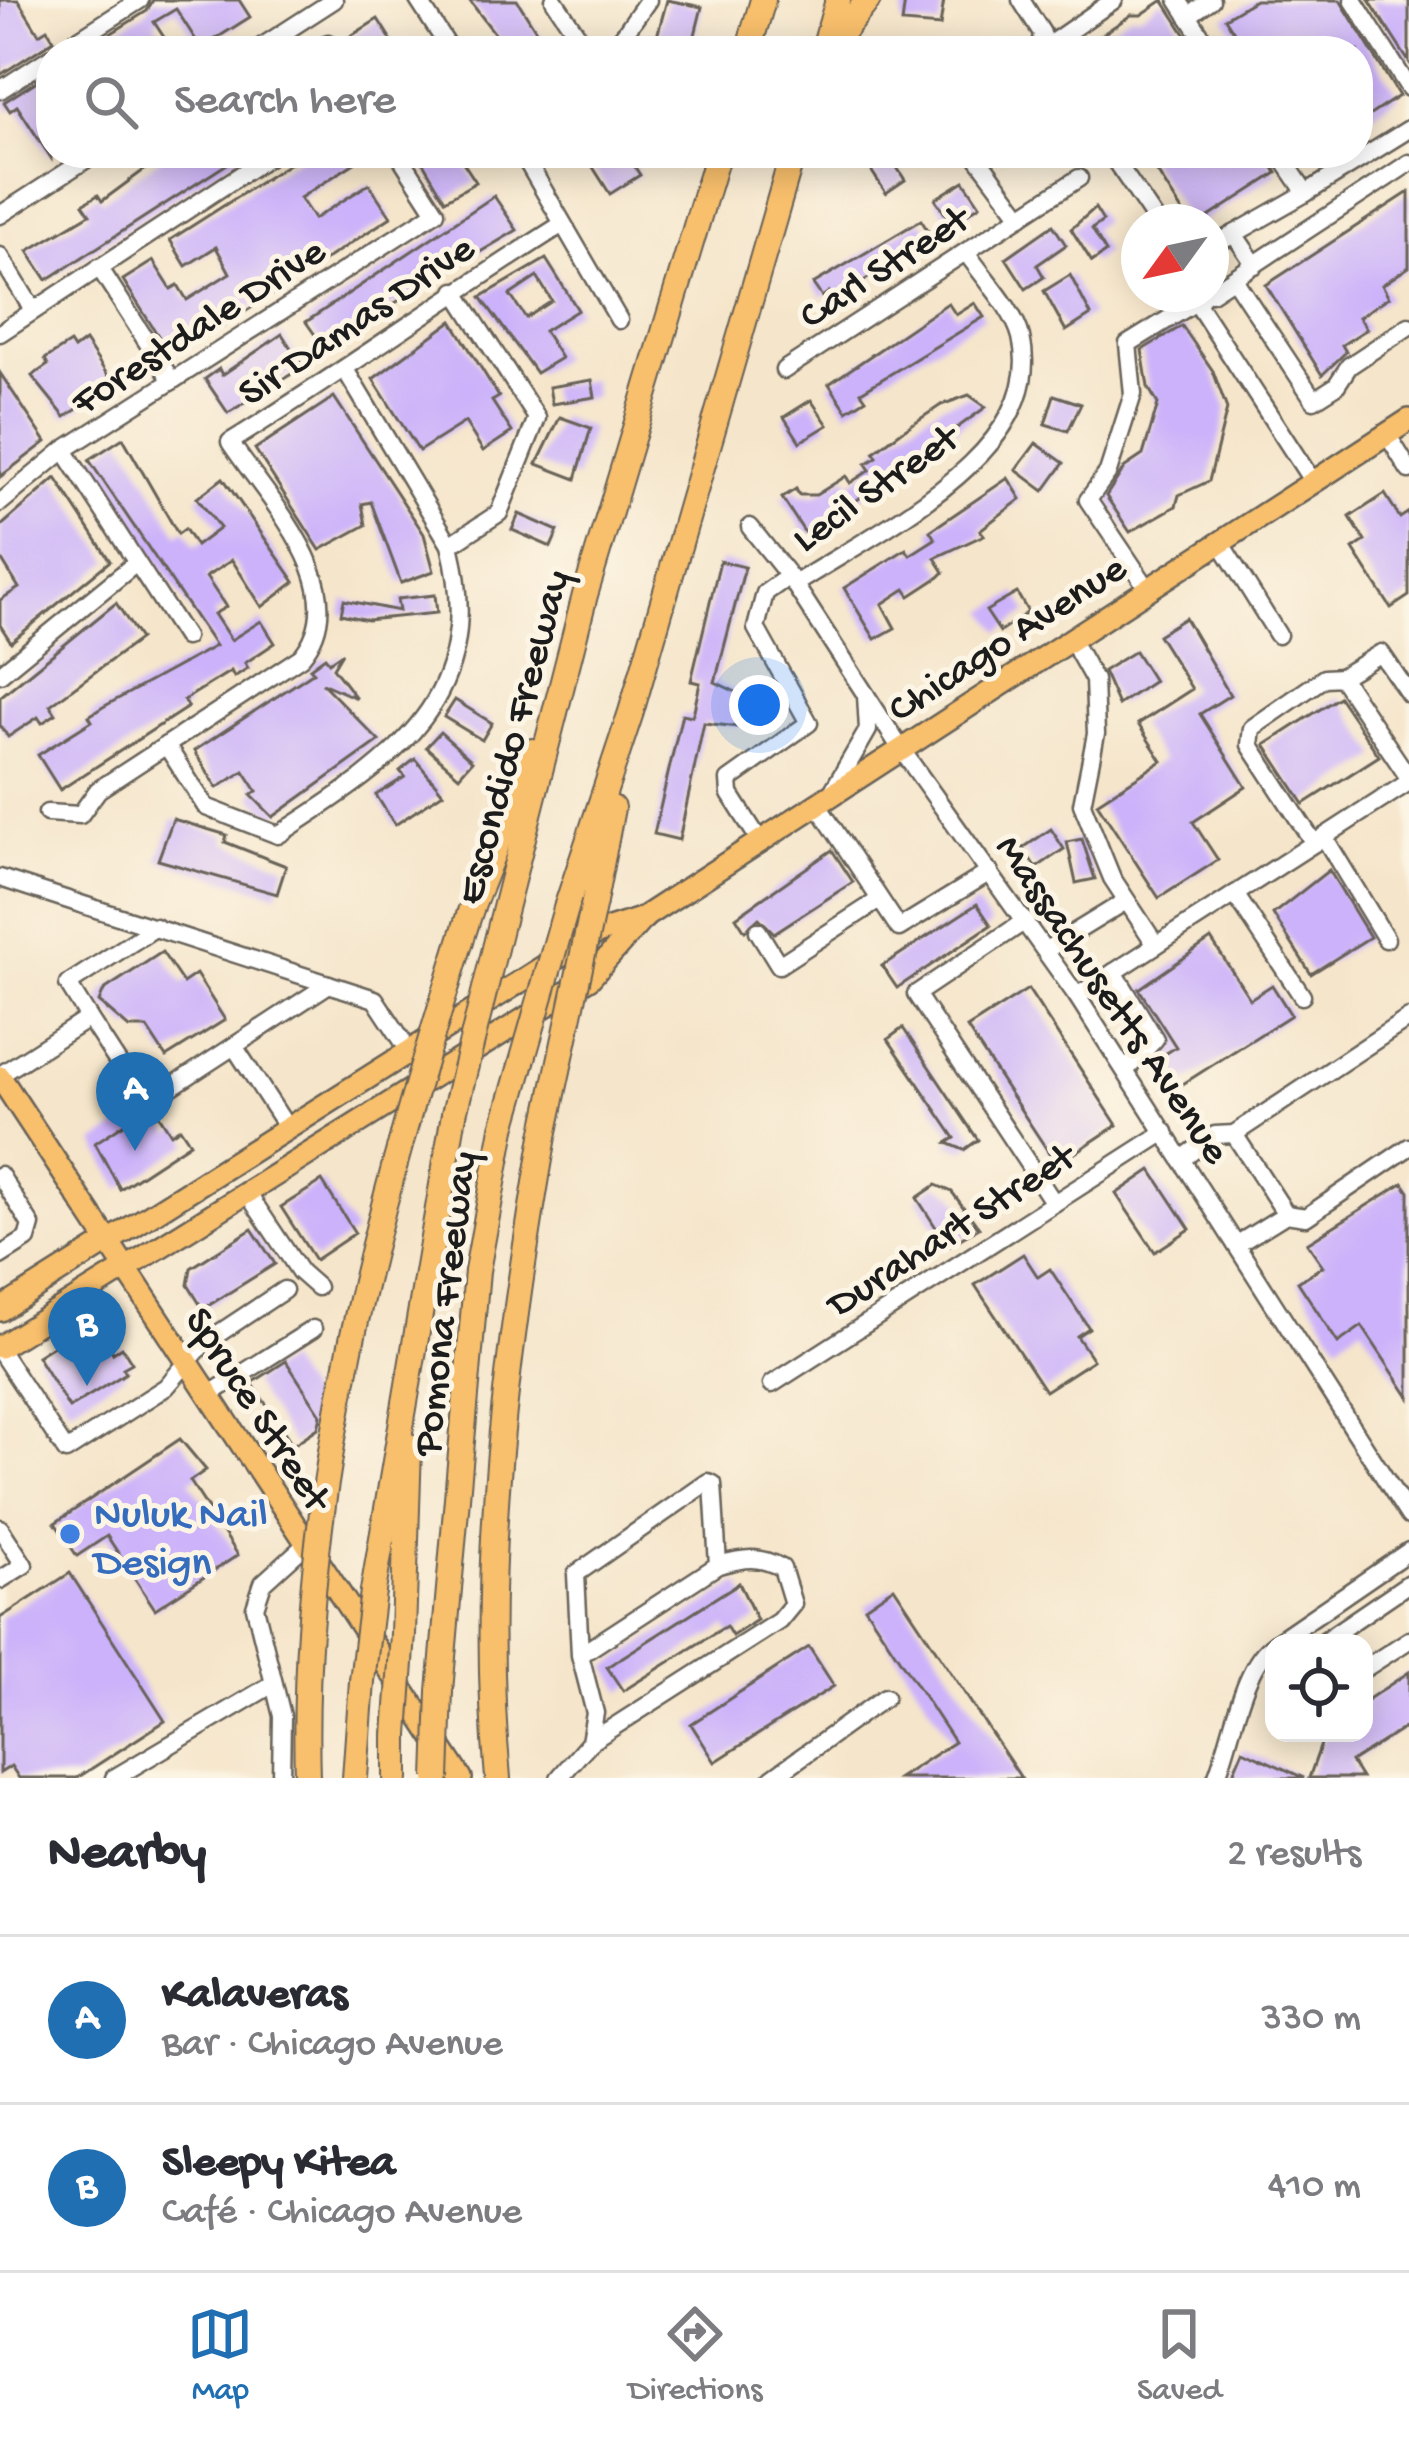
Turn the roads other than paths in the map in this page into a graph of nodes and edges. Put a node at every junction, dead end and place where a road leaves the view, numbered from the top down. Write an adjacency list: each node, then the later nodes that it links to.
1 (140, 0): 14 (street)
2 (334, 0): 15 (street)
3 (418, 0): 16 (street)
4 (554, 0): 17 (street)
5 (648, 0): 18 (street)
6 (762, 0): 19 (highway)
7 (838, 0): 20 (highway)
8 (868, 0): 21 (highway)
9 (1022, 0): 22 (street)
10 (1114, 0): 23 (street)
11 (1210, 0): 13 (street)
12 (1353, 0): 26 (street)
13 (1183, 8): 24 (street)
14 (84, 36)
15 (278, 36)
16 (442, 36)
17 (578, 36)
18 (623, 36)
19 (753, 36)
20 (829, 36)
21 (838, 36)
22 (1042, 36)
23 (1061, 36)
24 (1201, 36)
25 (36, 67): 27 (street)
26 (1409, 88)
27 (0, 90)
28 (1409, 129): 29 (street)
29 (1373, 151)
30 (1409, 163): 51 (street)
31 (73, 168): 44 (street)
32 (251, 168): 52 (street)
33 (408, 168): 64 (street, Forestdale Drive)
34 (532, 168): 46 (street)
35 (714, 168): 82 (highway, Escondido Freeway)
36 (789, 168): 85 (highway)
37 (985, 168): 45 (street)
38 (1120, 168): 43 (street)
39 (1289, 168): 42 (street)
40 (1346, 168): 42 (street)
41 (1079, 178): 45 (street, Carl Street)
42 (1306, 193): 47 (street)
43 (1145, 204)
44 (0, 215)
45 (1021, 216): 49 (street, Carl Street)
46 (561, 225): 55 (street, Sir Damas Drive); 59 (street)
47 (1234, 234): 48 (street); 51 (street)
48 (1229, 237)
49 (966, 252): 62 (street, Carl Street); 75 (street, Lecil Street)
50 (0, 256): 56 (street)
51 (1255, 265): 53 (street)
52 (99, 267): 56 (street); 64 (street)
53 (1234, 278): 54 (street); 60 (street)
54 (1229, 281)
55 (455, 291): 63 (street, Sir Damas Drive); 73 (street)
56 (33, 310): 61 (street)
57 (1179, 312): 76 (street)
58 (1214, 312): 69 (street)
59 (619, 320)
60 (1409, 326)
61 (0, 333)
62 (784, 370)
63 (346, 371): 73 (street); 86 (street, Sir Damas Drive)
64 (172, 381): 67 (street, Forestdale Drive)
65 (1409, 420): 66 (main road, Chicago Avenue)
66 (1387, 434): 68 (street); 69 (main road, Chicago Avenue)
67 (64, 451): 70 (street, Forestdale Drive); 74 (street)
68 (1409, 470)
69 (1313, 482): 72 (main road, Chicago Avenue)
70 (0, 503)
71 (750, 527): 75 (street, Massachusetts Avenue)
72 (1220, 542): 76 (main road, Chicago Avenue); 77 (street)
73 (451, 545): 86 (street)
74 (136, 563): 78 (street); 80 (street)
75 (792, 580): 83 (street, Massachusetts Avenue); 92 (street)
76 (1148, 589): 79 (main road, Chicago Avenue)
77 (1278, 634)
78 (185, 637)
79 (1071, 639): 87 (main road, Chicago Avenue); 97 (street)
80 (0, 674)
81 (1341, 677): 84 (street); 88 (street); 91 (street)
82 (561, 689): 132 (highway, Escondido Freeway, bridge); 155 (highway, bridge)
83 (866, 694): 87 (street, Massachusetts Avenue); 89 (street)
84 (1409, 694)
85 (631, 712): 158 (highway, Pomona Freeway, bridge); 160 (highway, bridge)
86 (166, 745): 90 (street, Sir Damas Drive)
87 (901, 749): 89 (main road, Chicago Avenue); 93 (street, Massachusetts Avenue)
88 (1409, 780): 91 (street)
89 (823, 800): 92 (main road, Chicago Avenue); 96 (street)
90 (47, 813)
91 (1319, 840): 95 (street); 102 (street)
92 (760, 841): 98 (main road, Chicago Avenue)
93 (990, 872): 96 (street); 99 (street, Massachusetts Avenue)
94 (0, 878): 100 (street)
95 (1235, 894): 103 (street); 108 (street)
96 (879, 900): 101 (street)
97 (1126, 901): 103 (street); 104 (street)
98 (644, 917): 112 (main road, Chicago Avenue); 121 (main road, Chicago Avenue)
99 (1025, 921): 104 (street, Massachusetts Avenue); 122 (street)
100 (156, 927): 106 (street); 109 (street)
101 (758, 932)
102 (1386, 939)
103 (1156, 945): 105 (street)
104 (1046, 950): 107 (street, Massachusetts Avenue)
105 (1114, 971): 107 (street); 113 (street)
106 (328, 984): 111 (street); 112 (street)
107 (1077, 995): 113 (street, Massachusetts Avenue)
108 (1302, 996)
109 (89, 1018): 111 (street); 114 (street)
110 (1409, 1018): 117 (street)
111 (234, 1046): 115 (street)
112 (408, 1049): 115 (main road, Chicago Avenue)
113 (1126, 1070): 116 (street, Massachusetts Avenue)
114 (0, 1076): 124 (main road, Spruce Street)
115 (286, 1126): 124 (main road, Chicago Avenue)
116 (1165, 1132): 119 (street, Massachusetts Avenue); 122 (street, Durahart Street)
117 (1234, 1134): 119 (street); 123 (street)
118 (1409, 1147): 123 (street)
119 (1182, 1159): 125 (street, Massachusetts Avenue)
120 (0, 1175): 126 (street)
121 (246, 1191): 127 (main road, Chicago Avenue); 128 (street)
122 (1054, 1203): 135 (street, Durahart Street)
123 (1286, 1214): 125 (street)
124 (106, 1242): 127 (main road, Spruce Street); 130 (main road, Chicago Avenue)
125 (1237, 1245): 137 (street, Massachusetts Avenue)
126 (0, 1256)
127 (123, 1269): 133 (main road, Chicago Avenue); 134 (main road, Spruce Street)
128 (317, 1287)
129 (284, 1290): 134 (street)
130 (0, 1310)
131 (313, 1329): 136 (street)
132 (413, 1348): 156 (highway, bridge); 157 (highway, Pomona Freeway, bridge)
133 (0, 1349): 134 (street)
134 (187, 1367): 136 (main road, Spruce Street)
135 (772, 1384)
136 (207, 1396): 139 (main road, Spruce Street)
137 (1409, 1516)
138 (0, 1528): 142 (street)
139 (305, 1545): 150 (street); 159 (main road, Spruce Street)
140 (1409, 1551): 144 (street)
141 (718, 1565): 148 (street); 148 (street); 152 (street)
142 (0, 1580)
143 (1409, 1583): 145 (street)
144 (1288, 1634)
145 (1335, 1634)
146 (1409, 1640): 149 (street)
147 (1265, 1652): 163 (street)
148 (580, 1655): 152 (street)
149 (1373, 1663)
150 (273, 1684): 153 (street); 154 (street)
151 (885, 1697): 162 (street)
152 (590, 1742): 161 (street)
153 (114, 1778)
154 (281, 1778)
155 (307, 1778)
156 (356, 1778)
157 (397, 1778)
158 (436, 1778)
159 (460, 1778)
160 (498, 1778)
161 (559, 1778)
162 (772, 1778)
163 (1216, 1778)

